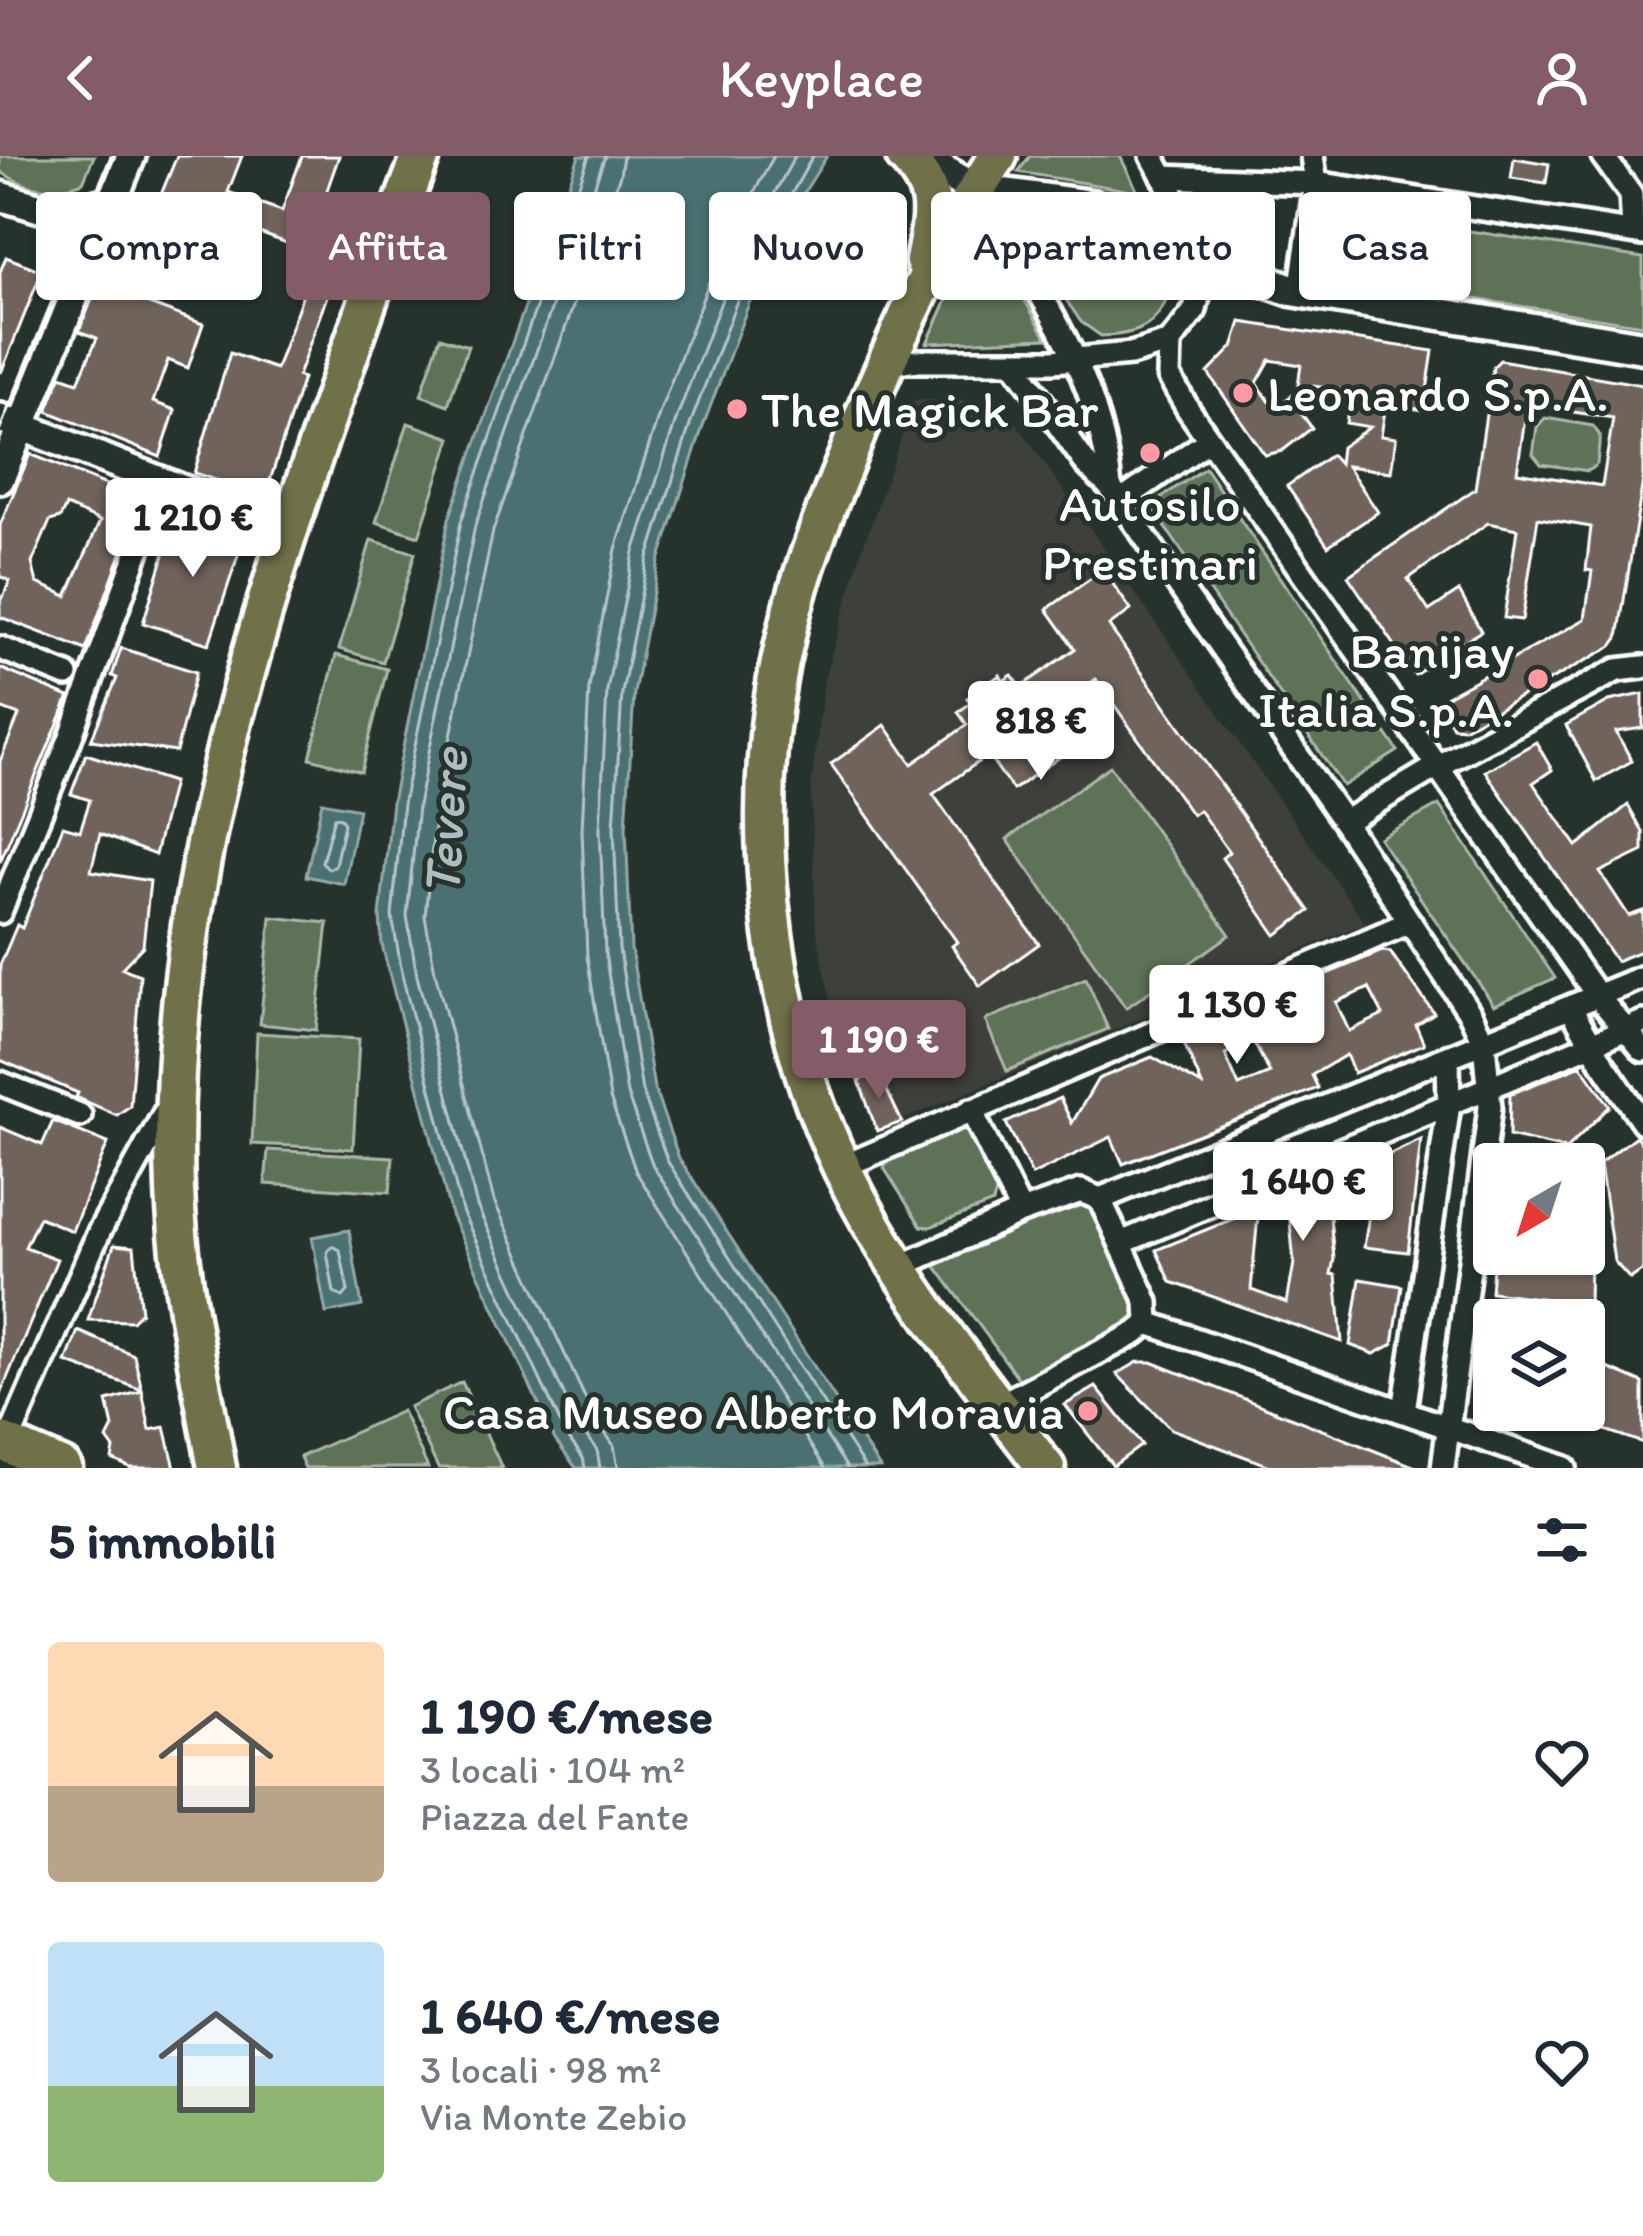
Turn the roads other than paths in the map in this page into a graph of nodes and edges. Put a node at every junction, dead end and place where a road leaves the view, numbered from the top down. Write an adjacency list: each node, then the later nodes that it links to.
1 (131, 156): 11 (street)
2 (421, 156): 31 (main road)
3 (905, 156): 17 (main road)
4 (918, 156): 10 (main road)
5 (998, 156): 10 (main road)
6 (1312, 156): 9 (street)
7 (1603, 156): 16 (street)
8 (1158, 166): 9 (street)
9 (1316, 183): 13 (street); 16 (street)
10 (976, 190): 12 (main road); 17 (main road); 23 (street)
11 (116, 192)
12 (989, 192)
13 (1315, 192)
14 (0, 196): 15 (street)
15 (36, 209)
16 (1638, 233)
17 (918, 294): 24 (main road)
18 (66, 300): 26 (street)
19 (1198, 300): 21 (street)
20 (1350, 300): 22 (main road)
21 (1170, 342): 23 (street); 27 (street)
22 (1643, 347)
23 (1078, 358): 25 (street); 30 (street)
24 (886, 361): 25 (street); 54 (main road)
25 (1013, 361): 30 (street)
26 (10, 422): 28 (street); 29 (street)
27 (1209, 440): 30 (street); 35 (street)
28 (0, 479)
29 (162, 484): 31 (street); 37 (street)
30 (1115, 494): 36 (street)
31 (288, 531): 49 (main road)
32 (0, 648): 34 (street)
33 (1643, 667): 35 (street)
34 (67, 675)
35 (1436, 767): 36 (street); 40 (street)
36 (1344, 822): 38 (street)
37 (0, 912)
38 (1410, 922): 43 (street); 51 (street)
39 (1643, 977): 40 (street)
40 (1599, 998): 41 (street); 42 (street)
41 (1571, 1008): 43 (street); 44 (street)
42 (1636, 1026): 44 (street); 45 (street)
43 (1484, 1043): 46 (street); 48 (street)
44 (1591, 1044): 48 (street); 53 (street)
45 (1643, 1050)
46 (1448, 1058): 50 (street); 55 (street)
47 (0, 1083): 52 (street)
48 (1491, 1084): 50 (street); 62 (street)
49 (176, 1092): 63 (street); 65 (main road)
50 (1449, 1105): 57 (street); 61 (street)
51 (971, 1110): 54 (street); 56 (street)
52 (80, 1115)
53 (1643, 1122)
54 (842, 1167): 58 (main road)
55 (1100, 1198): 56 (street); 57 (street)
56 (1021, 1212): 58 (street)
57 (1120, 1243): 59 (street)
58 (899, 1267): 60 (main road)
59 (1148, 1323): 60 (street); 61 (street)
60 (998, 1405): 66 (main road)
61 (1404, 1411): 62 (street)
62 (1449, 1426): 67 (street); 68 (street)
63 (4, 1451): 64 (main road)
64 (63, 1468)
65 (217, 1468)
66 (1046, 1468)
67 (1443, 1468)
68 (1565, 1468)

